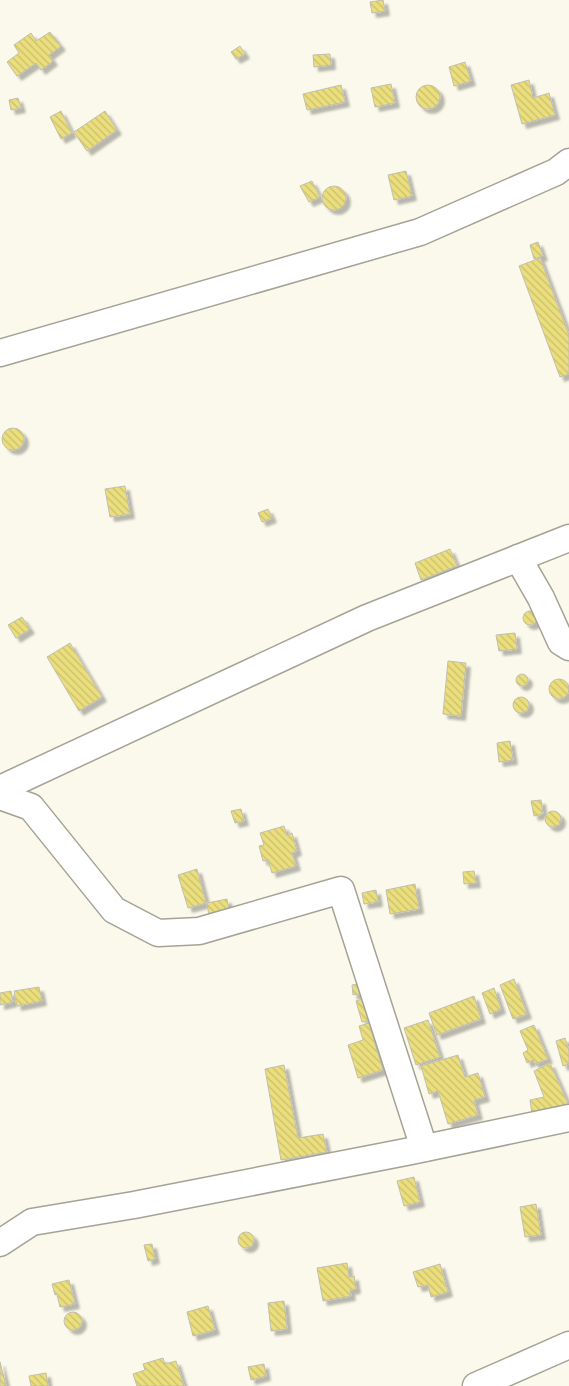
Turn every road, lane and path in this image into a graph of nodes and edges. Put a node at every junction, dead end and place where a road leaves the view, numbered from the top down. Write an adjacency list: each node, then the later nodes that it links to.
1 (569, 162): 2 (street)
2 (0, 353)
3 (569, 538): 4 (street)
4 (518, 558): 5 (street); 6 (street)
5 (569, 647)
6 (0, 789)
7 (0, 796): 9 (street)
8 (569, 1118): 9 (street)
9 (424, 1148): 10 (street)
10 (0, 1243)
11 (569, 1346): 12 (street)
12 (476, 1386)

